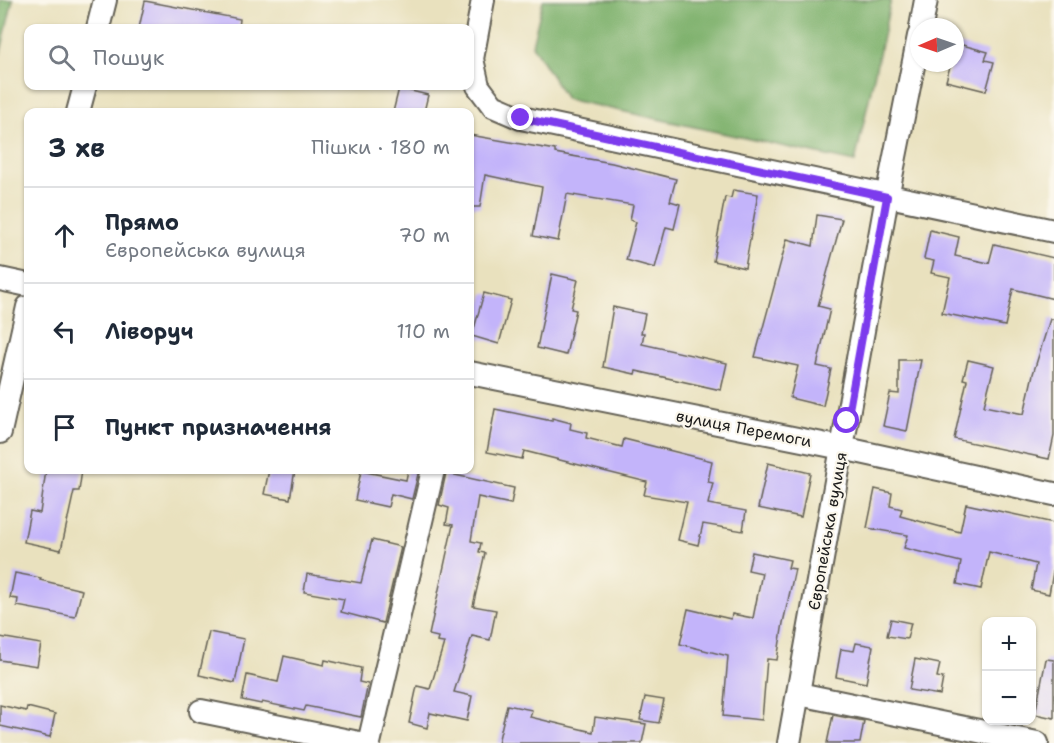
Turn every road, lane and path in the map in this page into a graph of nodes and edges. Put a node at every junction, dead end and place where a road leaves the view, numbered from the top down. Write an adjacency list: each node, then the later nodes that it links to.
1 (105, 0): 5 (street)
2 (483, 0): 6 (street)
3 (926, 0): 4 (street)
4 (923, 18)
5 (99, 24)
6 (474, 48)
7 (474, 68): 11 (street)
8 (912, 72): 11 (street, Європейська вулиця)
9 (84, 90): 10 (street)
10 (79, 108)
11 (887, 197): 12 (street); 18 (street, Європейська вулиця)
12 (1054, 231)
13 (0, 279): 14 (street)
14 (24, 284)
15 (24, 325): 17 (street)
16 (474, 374): 18 (street, вулиця Перемоги)
17 (0, 432)
18 (842, 448): 20 (street, вулиця Перемоги); 21 (street, Європейська вулиця)
19 (432, 474): 24 (street)
20 (1054, 494)
21 (799, 694): 25 (street, Європейська вулиця); 26 (street)
22 (201, 711): 23 (street)
23 (358, 743)
24 (369, 743)
25 (789, 743)
26 (1037, 743)

